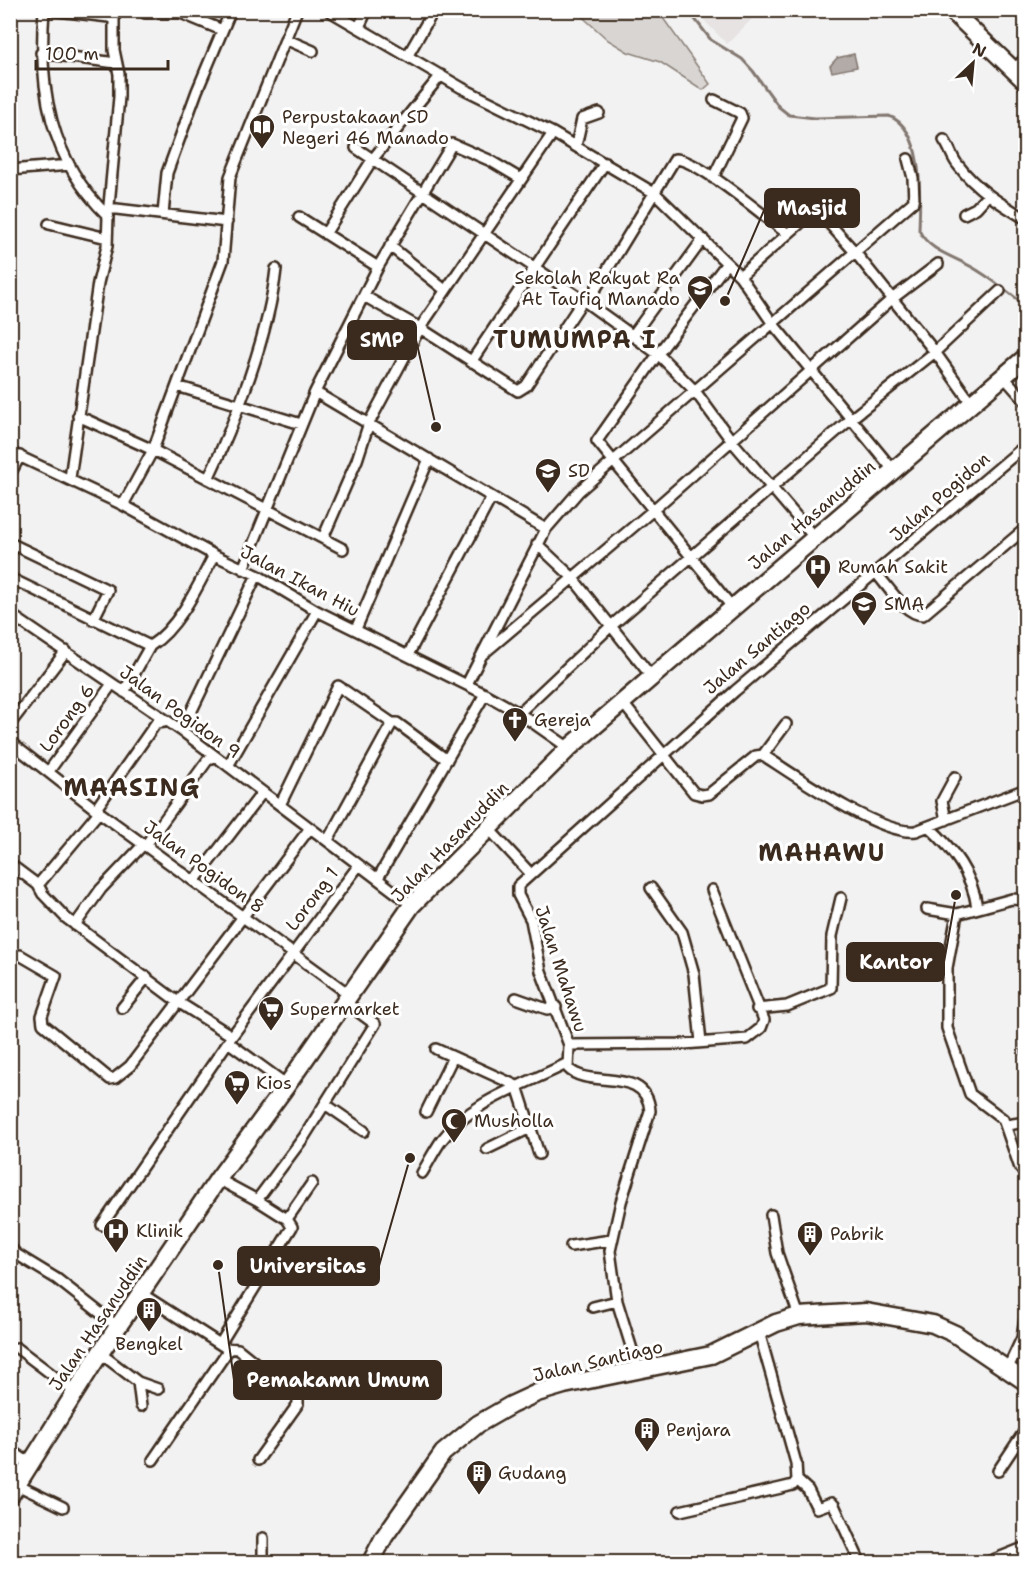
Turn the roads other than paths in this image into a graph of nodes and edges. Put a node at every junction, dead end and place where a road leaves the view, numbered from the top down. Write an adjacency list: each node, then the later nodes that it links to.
1 (44, 10): 15 (street)
2 (49, 10): 10 (street)
3 (231, 10): 12 (street)
4 (297, 10): 13 (street)
5 (328, 10): 11 (street)
6 (367, 10): 11 (street)
7 (434, 10): 16 (street)
8 (951, 10): 19 (highway)
9 (145, 13): 12 (street)
10 (114, 15): 18 (street)
11 (359, 27): 16 (street)
12 (222, 30): 39 (street)
13 (285, 39): 14 (street); 43 (street)
14 (313, 51)
15 (41, 53): 18 (street); 31 (street)
16 (408, 56): 20 (street)
17 (1026, 58): 19 (street)
18 (116, 63): 38 (street)
19 (1013, 70): 21 (highway)
20 (441, 75): 24 (street); 29 (street)
21 (1026, 82)
22 (714, 100): 33 (street)
23 (599, 113): 26 (street)
24 (553, 133): 26 (street); 34 (street)
25 (944, 140): 37 (street)
26 (576, 146): 30 (street)
27 (356, 148): 29 (street)
28 (908, 159): 51 (street)
29 (372, 160): 35 (street); 46 (street)
30 (605, 163): 36 (street); 55 (street)
31 (70, 165): 32 (street); 38 (street)
32 (10, 170)
33 (713, 178): 36 (street); 47 (street)
34 (521, 179): 35 (street); 45 (street)
35 (421, 194): 45 (street); 50 (street)
36 (656, 194): 49 (street); 62 (street)
37 (988, 195): 40 (street); 42 (street)
38 (108, 212): 39 (street); 48 (street)
39 (163, 214): 43 (street)
40 (964, 214)
41 (299, 217): 46 (street)
42 (1026, 219)
43 (227, 222): 72 (street)
44 (49, 224): 48 (street)
45 (483, 232): 55 (street); 58 (street)
46 (325, 234): 54 (street)
47 (788, 234): 51 (street); 57 (street)
48 (107, 238): 78 (street)
49 (703, 239): 52 (street); 65 (street)
50 (390, 246): 54 (street); 58 (street)
51 (854, 251): 61 (street); 63 (street)
52 (728, 263): 57 (street); 67 (street)
53 (938, 264): 61 (street)
54 (378, 267): 60 (street)
55 (533, 268): 62 (street); 69 (street)
56 (276, 269): 77 (street)
57 (740, 276): 63 (street)
58 (445, 290): 64 (street)
59 (999, 291): 66 (street)
60 (364, 296): 64 (street); 74 (street)
61 (892, 299): 66 (street); 70 (street)
62 (585, 302): 65 (street); 69 (street)
63 (773, 324): 70 (street); 73 (street)
64 (420, 328): 69 (street); 80 (street)
65 (633, 335): 67 (street)
66 (935, 352): 76 (street); 79 (street)
67 (658, 354): 73 (street); 87 (street)
68 (1026, 357): 71 (highway, Jalan Hasanuddin)
69 (471, 362)
70 (811, 370): 79 (street); 82 (street)
71 (1004, 377): 75 (street); 76 (highway, Jalan Hasanuddin)
72 (177, 386): 77 (street); 84 (street)
73 (695, 391): 82 (street); 87 (street)
74 (315, 392): 80 (street); 81 (street)
75 (1026, 402)
76 (972, 404): 88 (highway, Jalan Hasanuddin)
77 (240, 405): 81 (street); 91 (street)
78 (78, 416): 84 (street); 90 (street)
79 (852, 418): 88 (street); 92 (street)
80 (369, 423): 86 (street); 100 (street)
81 (301, 424): 95 (street)
82 (731, 440): 92 (street); 96 (street)
83 (1026, 445): 107 (street, Jalan Pogidon)
84 (153, 450): 91 (street); 94 (street)
85 (15, 454): 89 (street); 90 (street, Jalan Ikan Hiu)
86 (429, 459): 93 (street); 116 (street)
87 (614, 463): 96 (street); 98 (street)
88 (894, 471): 99 (highway, Jalan Hasanuddin)
89 (10, 474)
90 (70, 478): 94 (street, Jalan Ikan Hiu)
91 (208, 479): 95 (street)
92 (771, 487): 99 (street); 105 (street)
93 (491, 498): 98 (street); 120 (street)
94 (123, 505): 104 (street, Jalan Ikan Hiu)
95 (267, 511): 100 (street); 106 (street)
96 (652, 511): 105 (street); 109 (street)
97 (1026, 528): 107 (street)
98 (546, 529): 102 (street)
99 (814, 537): 111 (highway, Jalan Hasanuddin)
100 (322, 538): 103 (street)
101 (10, 543): 114 (street)
102 (537, 544): 109 (street); 119 (street)
103 (343, 549)
104 (214, 555): 106 (street, Jalan Ikan Hiu); 117 (street)
105 (690, 557): 111 (street); 115 (street)
106 (243, 569): 108 (street, Jalan Ikan Hiu)
107 (876, 573): 135 (street, Jalan Santiago)
108 (256, 575): 112 (street, Jalan Ikan Hiu); 132 (street)
109 (572, 576): 115 (street); 119 (street)
110 (10, 578): 114 (street)
111 (732, 607): 121 (highway, Jalan Hasanuddin)
112 (317, 611): 116 (street, Jalan Ikan Hiu); 139 (street)
113 (11, 615): 118 (street, Jalan Pogidon 9)
114 (93, 620): 117 (street)
115 (610, 627): 121 (street); 127 (street)
116 (356, 629): 120 (street, Jalan Ikan Hiu)
117 (150, 646): 124 (street)
118 (66, 651): 122 (street, Jalan Pogidon 9); 130 (street)
119 (483, 654): 123 (street)
120 (408, 655): 123 (street, Jalan Ikan Hiu)
121 (651, 676): 126 (highway, Jalan Hasanuddin)
122 (112, 684): 124 (street, Jalan Pogidon 9); 140 (street, Lorong 6)
123 (467, 684): 125 (street, Jalan Ikan Hiu)
124 (124, 692): 128 (street, Jalan Pogidon 9)
125 (485, 694): 127 (street, Jalan Ikan Hiu); 138 (street)
126 (622, 702): 134 (highway, Jalan Hasanuddin); 135 (street)
127 (519, 713): 134 (street, Jalan Ikan Hiu)
128 (164, 722): 132 (street, Jalan Pogidon 9); 145 (street)
129 (392, 723): 138 (street); 144 (street); 150 (street)
130 (10, 724)
131 (786, 724): 136 (street)
132 (182, 731): 137 (street, Jalan Pogidon 9)
133 (10, 742): 140 (street, Jalan Pogidon 8)
134 (570, 748): 149 (highway, Jalan Hasanuddin)
135 (663, 753): 136 (street); 154 (street, Jalan Mahawu)
136 (763, 755): 147 (street)
137 (214, 756): 139 (street, Jalan Pogidon 9); 151 (street)
138 (447, 760): 155 (street)
139 (228, 766): 143 (street, Jalan Pogidon 9)
140 (49, 771): 145 (street, Jalan Pogidon 8)
141 (955, 777): 146 (street)
142 (1026, 789): 146 (street)
143 (262, 793): 144 (street, Jalan Pogidon 9); 156 (street)
144 (280, 805): 148 (street, Jalan Pogidon 9)
145 (99, 812): 151 (street, Jalan Pogidon 8); 157 (street)
146 (946, 820): 147 (street)
147 (929, 827): 163 (street)
148 (310, 828): 150 (street, Jalan Pogidon 9); 166 (street)
149 (489, 830): 154 (street); 162 (highway, Jalan Hasanuddin)
150 (328, 840): 153 (street, Jalan Pogidon 9)
151 (146, 845): 156 (street, Jalan Pogidon 8); 167 (street)
152 (10, 864): 157 (street)
153 (358, 865): 155 (street, Jalan Pogidon 9); 168 (street, Lorong 1)
154 (530, 873): 174 (street, Jalan Mahawu)
155 (378, 878): 162 (street, Jalan Pogidon 9)
156 (195, 880): 166 (street, Jalan Pogidon 8)
157 (38, 885): 167 (street)
158 (651, 888): 178 (street)
159 (712, 890): 176 (street)
160 (841, 898): 176 (street)
161 (1026, 900): 163 (street)
162 (412, 905): 171 (highway, Jalan Hasanuddin)
163 (977, 908): 165 (street)
164 (927, 909): 165 (street)
165 (957, 914): 188 (street)
166 (244, 917): 168 (street, Jalan Pogidon 8); 173 (street)
167 (75, 925): 170 (street)
168 (292, 952): 171 (street, Jalan Pogidon 8); 177 (street, Lorong 1)
169 (20, 954): 173 (street)
170 (147, 977): 173 (street); 175 (street)
171 (348, 998): 183 (highway, Jalan Hasanuddin); 185 (street, Jalan Pogidon 8)
172 (516, 998): 174 (street)
173 (178, 1002): 177 (street)
174 (556, 1007): 179 (street, Jalan Mahawu)
175 (122, 1008)
176 (757, 1009): 178 (street)
177 (230, 1039): 183 (street); 200 (street, Lorong 1)
178 (701, 1042): 179 (street)
179 (569, 1045): 182 (street, Jalan Mahawu)
180 (436, 1049): 181 (street)
181 (453, 1056): 184 (street); 186 (street)
182 (566, 1064): 184 (street); 201 (street)
183 (287, 1085): 195 (highway, Jalan Hasanuddin)
184 (517, 1086): 189 (street); 193 (street)
185 (325, 1104): 190 (street); 197 (street)
186 (426, 1112)
187 (1025, 1122): 188 (street)
188 (1007, 1125): 194 (street)
189 (531, 1128): 191 (street); 192 (street)
190 (364, 1131)
191 (487, 1149)
192 (539, 1154)
193 (422, 1173)
194 (1026, 1175)
195 (218, 1179): 197 (street); 204 (highway, Jalan Hasanuddin)
196 (312, 1183): 199 (street)
197 (257, 1200): 199 (street)
198 (771, 1215): 208 (street)
199 (287, 1219): 211 (street)
200 (102, 1225)
201 (611, 1240): 202 (street); 205 (street)
202 (571, 1246)
203 (12, 1251): 209 (street)
204 (142, 1294): 209 (highway, Jalan Hasanuddin); 211 (street)
205 (617, 1301): 206 (street); 215 (street)
206 (593, 1307)
207 (1026, 1312): 214 (street)
208 (799, 1316): 210 (highway, Jalan Santiago); 214 (highway, Jalan Santiago)
209 (118, 1328): 213 (highway, Jalan Hasanuddin)
210 (759, 1332): 215 (highway, Jalan Santiago); 227 (street)
211 (224, 1346): 223 (street); 224 (street)
212 (17, 1348): 219 (street)
213 (100, 1353): 216 (street); 219 (highway, Jalan Hasanuddin)
214 (1007, 1370): 217 (highway, Jalan Santiago)
215 (639, 1371): 234 (highway, Jalan Santiago)
216 (138, 1382): 218 (street); 220 (street)
217 (1026, 1383)
218 (158, 1389)
219 (75, 1392): 225 (highway, Jalan Hasanuddin)
220 (141, 1406)
221 (1026, 1429): 226 (street)
222 (10, 1450): 225 (street)
223 (153, 1460)
224 (258, 1460)
225 (29, 1463): 228 (highway, Jalan Hasanuddin)
226 (998, 1471)
227 (797, 1480): 230 (street); 235 (street)
228 (14, 1491): 229 (street)
229 (63, 1507)
230 (680, 1511)
231 (262, 1538): 233 (street)
232 (1026, 1547): 236 (street)
233 (263, 1563)
234 (371, 1563)
235 (860, 1563)
236 (988, 1563)

